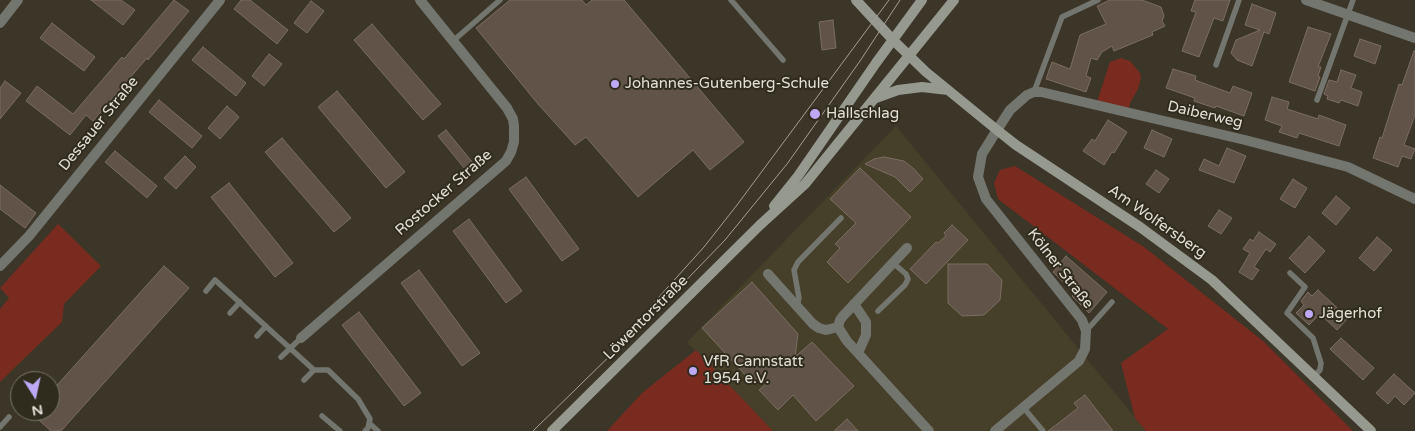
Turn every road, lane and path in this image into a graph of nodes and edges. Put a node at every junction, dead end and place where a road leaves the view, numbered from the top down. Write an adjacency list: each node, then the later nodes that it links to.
1 (18, 0): 14 (street)
2 (220, 0): 31 (street, Dessauer Straße)
3 (420, 0): 17 (street, Rostocker Straße)
4 (500, 0): 17 (lane)
5 (731, 0): 19 (lane)
6 (856, 0): 16 (main road)
7 (922, 0): 16 (main road, Löwentorstraße)
8 (954, 0): 18 (main road, Löwentorstraße)
9 (1098, 0): 22 (lane)
10 (1239, 0): 20 (lane)
11 (1306, 0): 13 (street)
12 (1353, 0): 13 (lane)
13 (1348, 15): 15 (street); 24 (lane)
14 (0, 23)
15 (1415, 38)
16 (893, 40): 18 (main road); 28 (main road, Löwentorstraße)
17 (453, 41): 45 (street, Rostocker Straße)
18 (909, 57): 21 (main road, Am Wolfersberg); 23 (main road, Löwentorstraße)
19 (783, 60)
20 (1216, 65)
21 (948, 90): 23 (main road); 25 (main road, Am Wolfersberg)
22 (1034, 92): 25 (street); 26 (street, Daiberweg)
23 (876, 98): 28 (main road, Löwentorstraße)
24 (1316, 100)
25 (997, 130): 43 (street, Kölner Straße); 50 (main road, Am Wolfersberg)
26 (1415, 199)
27 (841, 218): 38 (lane)
28 (760, 225): 60 (main road, Löwentorstraße)
29 (907, 248): 30 (street)
30 (893, 263): 37 (street); 39 (lane)
31 (0, 266)
32 (1290, 273): 50 (lane)
33 (768, 274): 38 (street)
34 (206, 291): 35 (lane)
35 (240, 302): 40 (lane); 41 (lane)
36 (1112, 302): 43 (lane)
37 (854, 304): 42 (street); 47 (street)
38 (797, 306): 42 (street)
39 (878, 311)
40 (230, 313)
41 (266, 326): 44 (lane); 46 (lane)
42 (838, 327): 47 (street)
43 (1086, 332): 52 (street, Kölner Straße)
44 (257, 336)
45 (301, 338): 46 (lane)
46 (290, 348): 48 (lane); 49 (lane)
47 (858, 353): 61 (street)
48 (281, 357)
49 (314, 370): 51 (lane); 55 (lane)
50 (1314, 376): 64 (main road, Am Wolfersberg)
51 (304, 380)
52 (1023, 407): 62 (street, Kölner Straße); 63 (lane)
53 (322, 416): 57 (lane)
54 (9, 417): 56 (lane)
55 (369, 422): 58 (lane); 59 (lane)
56 (0, 427)
57 (340, 431)
58 (365, 431)
59 (378, 431)
60 (552, 431)
61 (929, 431)
62 (995, 431)
63 (1043, 431)
64 (1371, 431)

